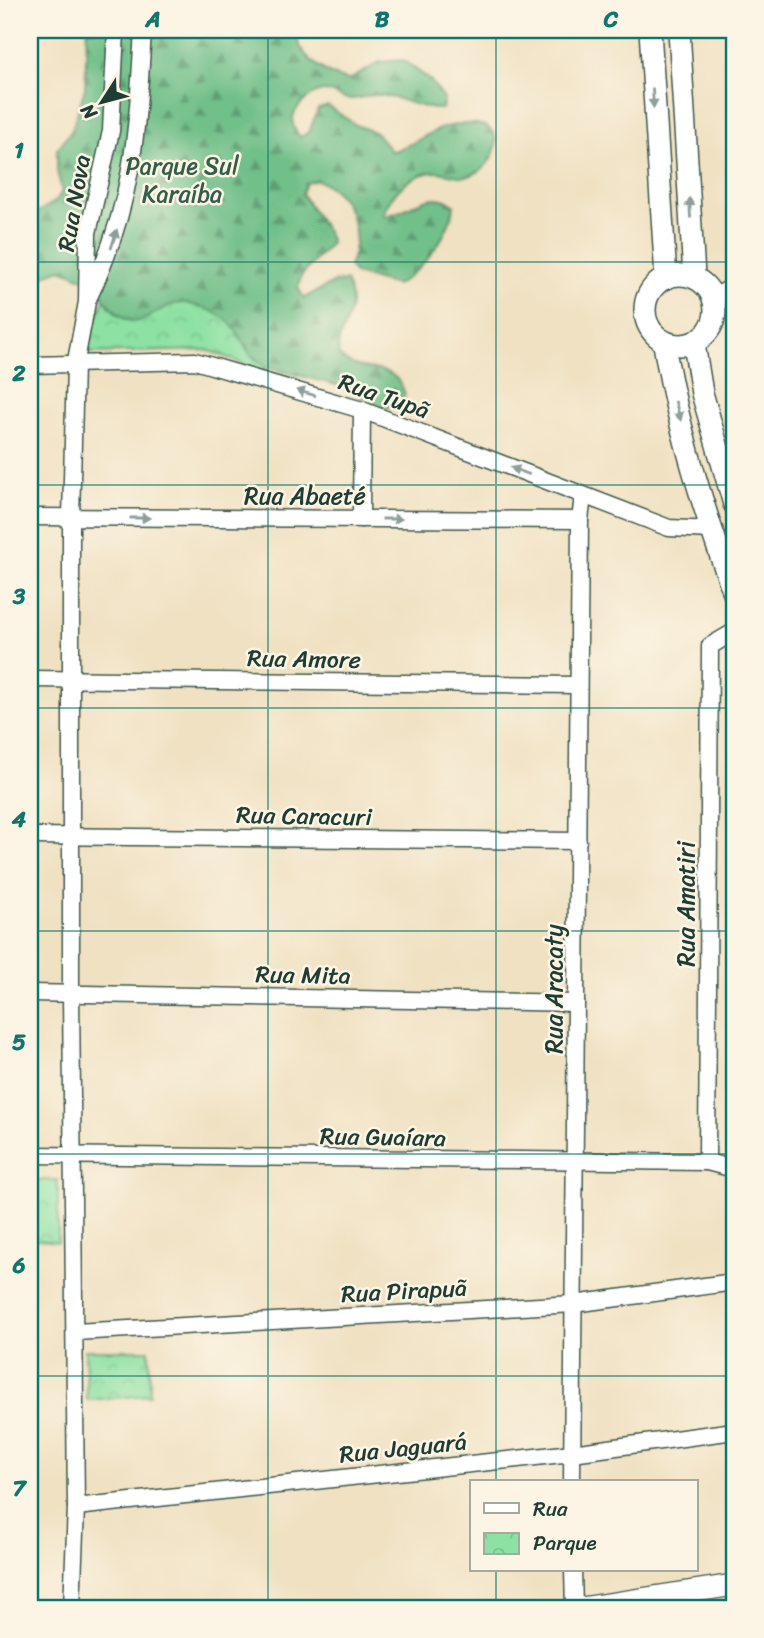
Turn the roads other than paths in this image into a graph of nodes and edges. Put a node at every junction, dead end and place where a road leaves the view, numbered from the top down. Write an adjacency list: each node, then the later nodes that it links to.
1 (116, 30): 9 (street, Rua Nova)
2 (143, 30): 9 (street, Rua Nova, one-way to 2)
3 (650, 30): 6 (main road, one-way to 6)
4 (679, 30): 5 (main road, one-way to 4)
5 (694, 276): 6 (main road); 8 (main road)
6 (666, 278): 10 (main road)
7 (734, 286): 8 (street)
8 (712, 298): 11 (main road)
9 (87, 302): 13 (street, Rua Nova)
10 (664, 344): 11 (main road); 21 (main road, one-way to 21)
11 (694, 344): 16 (main road)
12 (30, 365): 13 (street, Rua Tupã)
13 (75, 366): 14 (street, Rua Tupã, one-way to 13); 18 (street, Rua Nova)
14 (362, 410): 15 (street, Rua Tupã, one-way to 14); 19 (street)
15 (583, 496): 20 (street, Rua Aracaty); 21 (street, Rua Tupã)
16 (734, 503)
17 (30, 517): 18 (street, Rua Abaeté)
18 (71, 517): 19 (street, Rua Abaeté, one-way to 19); 25 (street, Rua Nova)
19 (361, 519): 20 (street, Rua Abaeté, one-way to 20)
20 (579, 520): 26 (street, Rua Aracaty)
21 (711, 530): 22 (main road)
22 (734, 593)
23 (734, 632): 36 (street, Rua Amatiri)
24 (30, 679): 25 (street, Rua Amore)
25 (72, 679): 26 (street, Rua Amore); 28 (street, Rua Nova)
26 (578, 685): 29 (street, Rua Aracaty)
27 (30, 836): 28 (street, Rua Caracuri)
28 (72, 836): 29 (street, Rua Caracuri); 31 (street, Rua Nova)
29 (578, 841): 32 (street, Rua Aracaty)
30 (30, 993): 31 (street, Rua Mita)
31 (71, 994): 32 (street, Rua Mita); 34 (street, Rua Nova)
32 (576, 1003): 35 (street, Rua Aracaty)
33 (30, 1155): 34 (street, Rua Guaíara)
34 (73, 1156): 35 (street, Rua Guaíara); 40 (street, Rua Nova)
35 (576, 1162): 36 (street, Rua Guaíara); 39 (street, Rua Aracaty)
36 (707, 1163): 37 (street, Rua Guaíara)
37 (734, 1169)
38 (734, 1282): 39 (street, Rua Pirapuã)
39 (574, 1304): 40 (street, Rua Pirapuã); 42 (street, Rua Aracaty)
40 (75, 1332): 44 (street, Rua Nova)
41 (734, 1431): 42 (street, Rua Jaguará)
42 (572, 1453): 43 (street, Rua Aracaty); 44 (street, Rua Jaguará)
43 (572, 1480)
44 (76, 1507): 47 (street, Rua Nova)
45 (573, 1572): 48 (street)
46 (734, 1585): 49 (main road)
47 (72, 1608)
48 (574, 1608)
49 (582, 1608)

